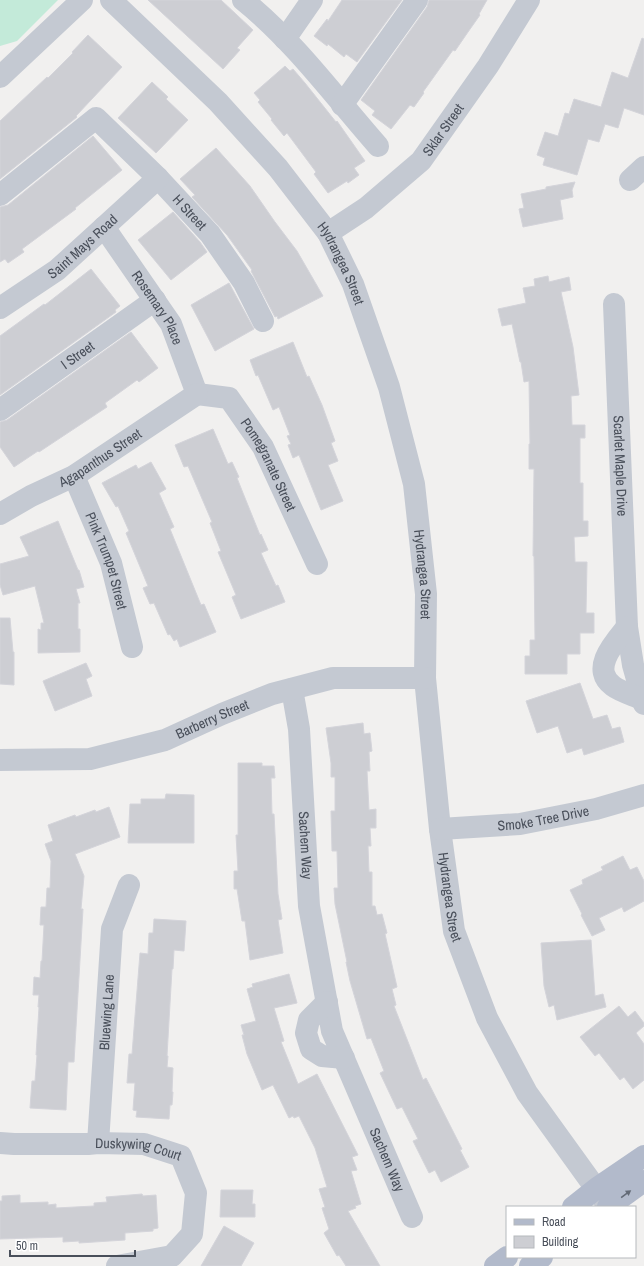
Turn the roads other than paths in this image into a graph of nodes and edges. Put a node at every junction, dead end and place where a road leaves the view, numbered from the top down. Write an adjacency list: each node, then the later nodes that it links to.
1 (82, 0): 8 (street)
2 (111, 0): 14 (street, Hydrangea Street)
3 (243, 0): 7 (street)
4 (312, 0): 7 (street)
5 (417, 0): 9 (street)
6 (529, 0): 14 (street, Sklar Street)
7 (285, 39): 9 (street)
8 (0, 77)
9 (342, 105): 10 (street)
10 (378, 146)
11 (158, 178): 12 (street, H Street); 13 (street, Saint Mays Road); 18 (street, H Street)
12 (0, 195)
13 (104, 227): 15 (street, Rosemary Place); 17 (street, Saint Mays Road)
14 (328, 233): 26 (street, Hydrangea Street)
15 (155, 300): 19 (street, Rosemary Place); 20 (street, I Street)
16 (614, 304): 24 (street, Scarlet Maple Drive)
17 (0, 308)
18 (263, 321)
19 (196, 394): 21 (street, Agapanthus Street); 23 (street, Pomegranate Street)
20 (0, 410)
21 (74, 476): 22 (street, Agapanthus Street); 25 (street, Pink Trumpet Street)
22 (0, 514)
23 (318, 564)
24 (626, 627): 28 (street, Scarlet Maple Drive); 28 (street, Scarlet Maple Drive)
25 (132, 647)
26 (425, 678): 27 (street, Barberry Street); 31 (street, Hydrangea Street)
27 (292, 689): 29 (street, Barberry Street); 41 (street, Sachem Way)
28 (643, 701)
29 (0, 760)
30 (644, 794): 31 (street, Smoke Tree Drive)
31 (440, 829): 37 (street, Hydrangea Street)
32 (130, 885): 34 (street, Bluewing Lane)
33 (0, 1143): 34 (street, Duskywing Court)
34 (98, 1143): 44 (street, Duskywing Court)
35 (644, 1156): 37 (main road)
36 (644, 1181): 40 (main road, one-way to 36)
37 (597, 1188): 38 (main road); 39 (street, Hydrangea Street)
38 (574, 1206)
39 (608, 1206)
40 (610, 1206)
41 (412, 1217)
42 (506, 1258): 45 (main road)
43 (541, 1258): 46 (main road)
44 (117, 1266)
45 (495, 1266)
46 (530, 1266)

